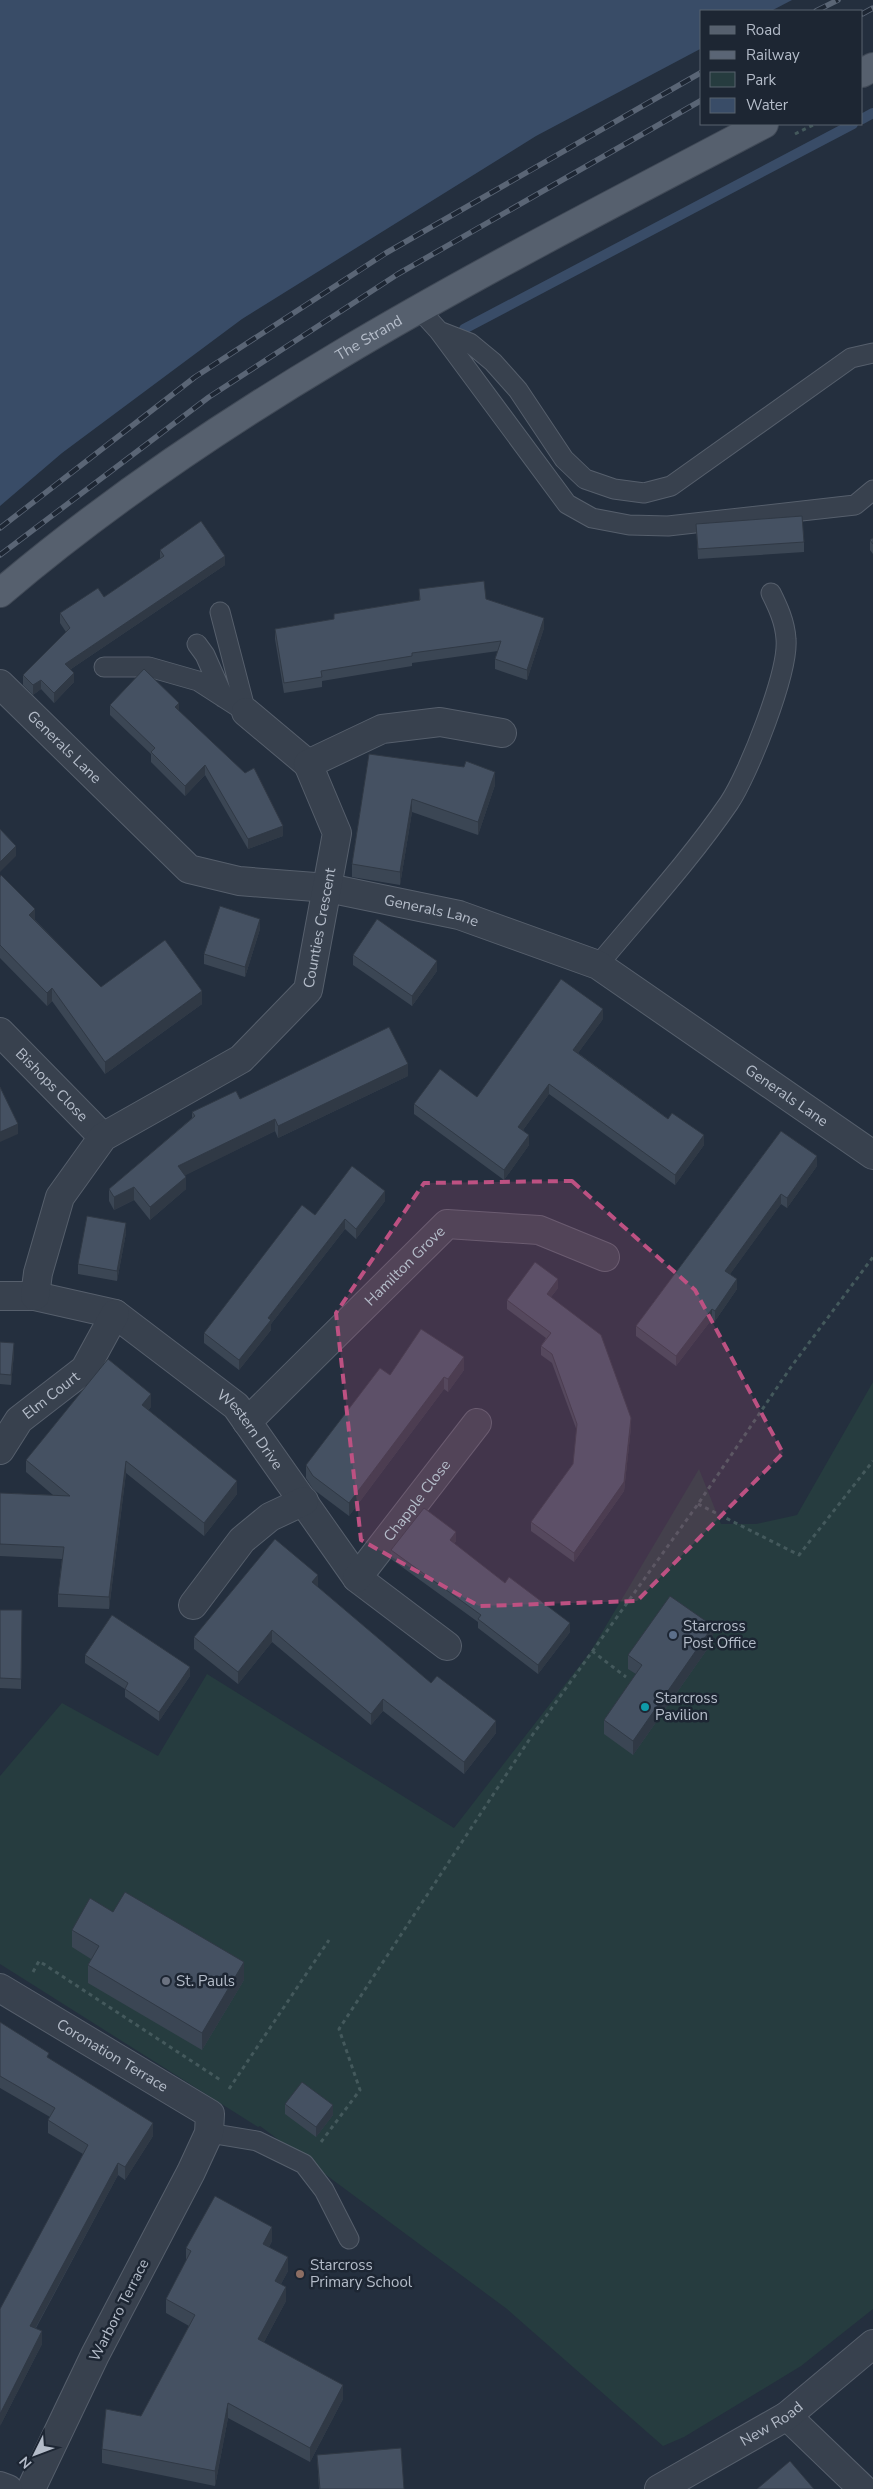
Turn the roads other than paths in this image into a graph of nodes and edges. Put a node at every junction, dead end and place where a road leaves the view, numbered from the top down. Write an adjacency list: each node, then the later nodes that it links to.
1 (762, 125): 2 (main road, The Strand)
2 (419, 309): 3 (lane); 6 (main road, The Strand)
3 (439, 331): 4 (lane); 5 (lane)
4 (873, 353)
5 (873, 490)
6 (0, 593)
7 (771, 593): 16 (lane)
8 (220, 612): 12 (lane)
9 (197, 644): 12 (lane)
10 (104, 667): 12 (lane)
11 (0, 684): 15 (street, Generals Lane)
12 (235, 705): 14 (street)
13 (502, 733): 14 (street)
14 (308, 764): 15 (street, Counties Crescent)
15 (328, 888): 16 (street, Generals Lane); 18 (street, Counties Crescent)
16 (598, 965): 19 (street, Generals Lane)
17 (0, 1032): 18 (street, Bishops Close)
18 (103, 1136): 22 (street, Counties Crescent)
19 (873, 1155)
20 (605, 1257): 24 (street, Hamilton Grove)
21 (0, 1296): 22 (street, Western Drive)
22 (34, 1296): 23 (street, Western Drive)
23 (115, 1314): 24 (street, Western Drive); 26 (street, Elm Court)
24 (247, 1422): 27 (street, Western Drive)
25 (477, 1423): 28 (street, Chapple Close)
26 (0, 1450)
27 (304, 1501): 28 (street, Western Drive); 29 (street)
28 (357, 1578): 30 (street, Western Drive)
29 (193, 1605)
30 (448, 1646)
31 (9, 1993): 32 (street, Coronation Terrace)
32 (209, 2124): 33 (lane); 39 (street, Warboro Terrace)
33 (349, 2239)
34 (873, 2344): 35 (street, New Road)
35 (787, 2416): 40 (street, New Road); 41 (street)
36 (873, 2484): 42 (street)
37 (0, 2486): 38 (street)
38 (8, 2489)
39 (31, 2489)
40 (659, 2489)
41 (863, 2489)
42 (870, 2489)

